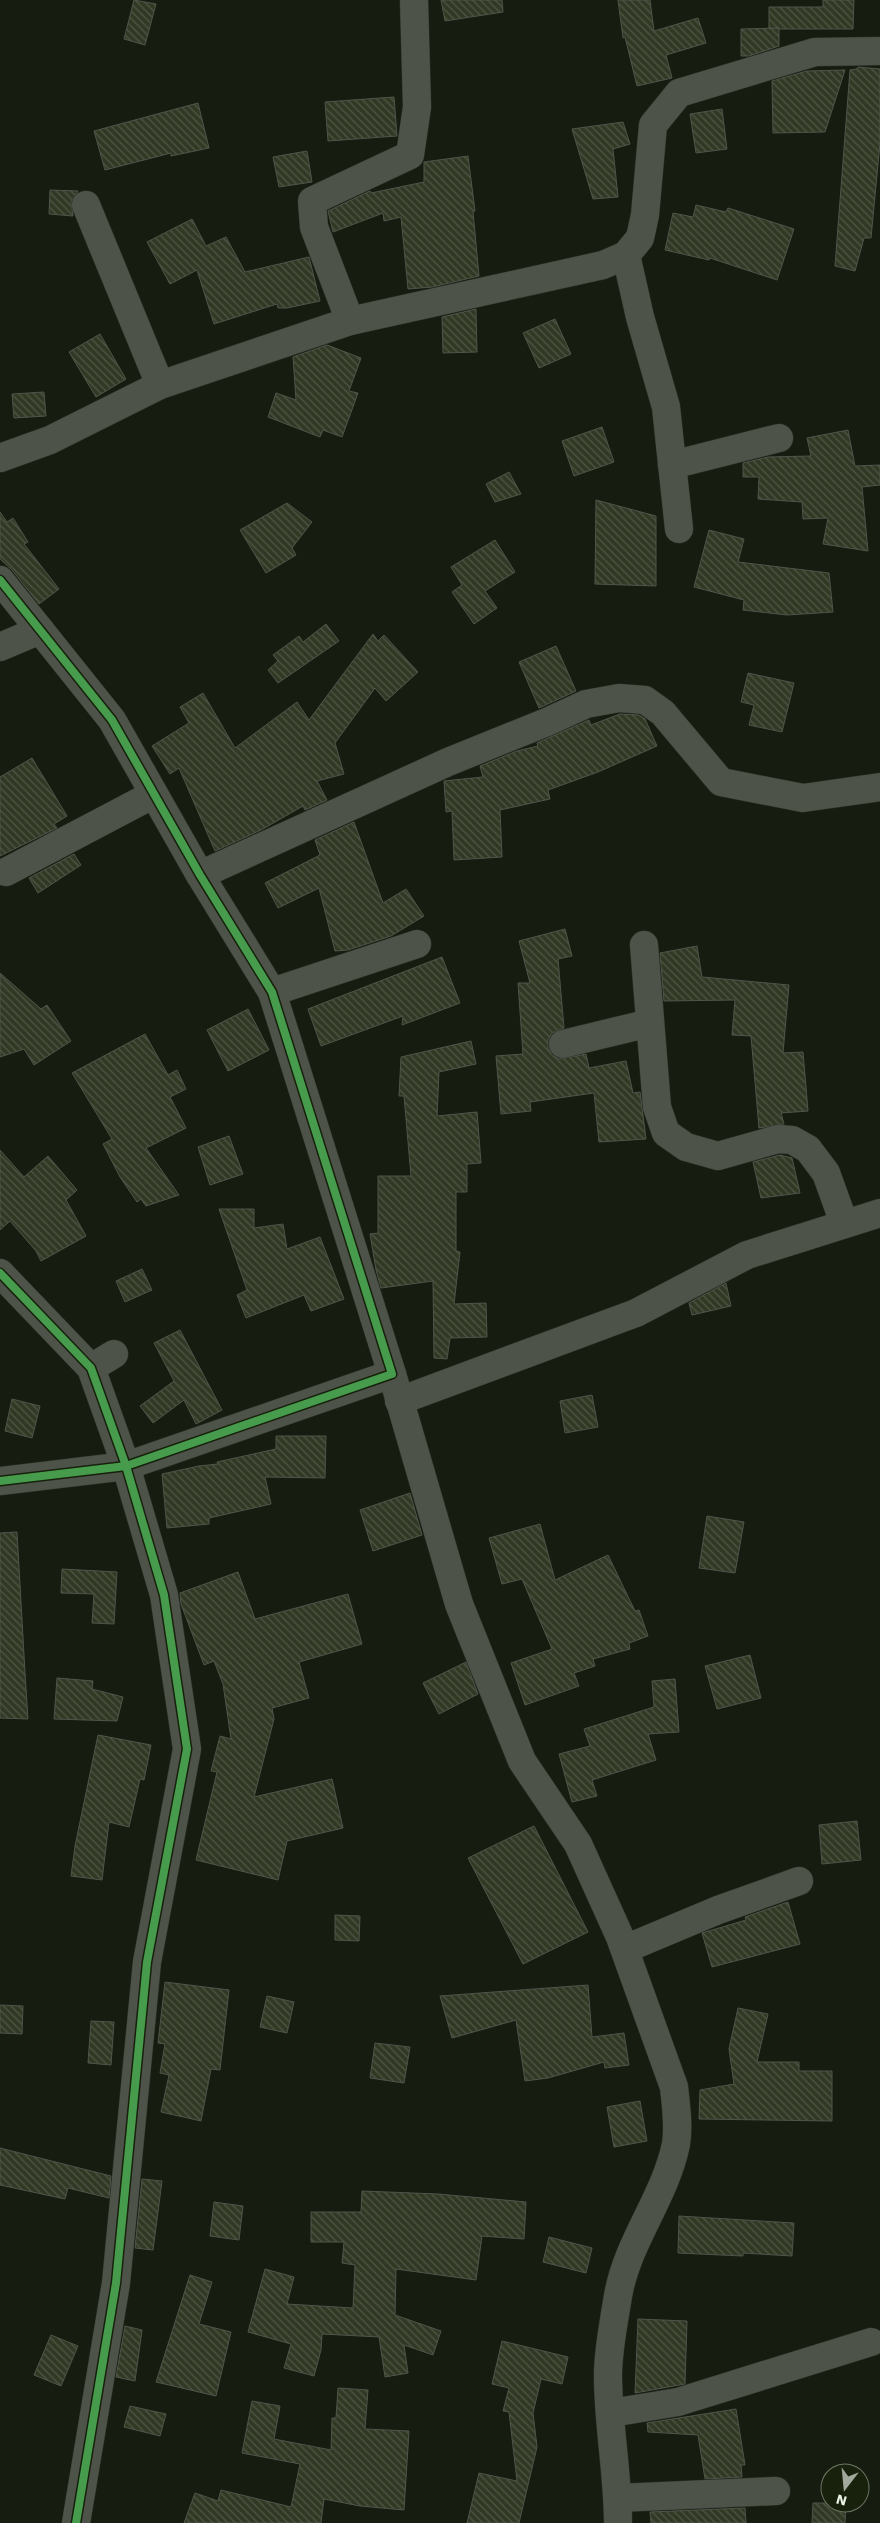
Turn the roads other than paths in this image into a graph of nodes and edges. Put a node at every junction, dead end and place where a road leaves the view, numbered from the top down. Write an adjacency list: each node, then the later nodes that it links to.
1 (414, 0): 5 (street)
2 (880, 51): 4 (street)
3 (86, 205): 6 (street)
4 (626, 255): 5 (street); 9 (street)
5 (350, 321): 6 (street)
6 (160, 385): 8 (street)
7 (779, 438): 9 (street)
8 (0, 458)
9 (672, 465): 10 (street)
10 (678, 528)
11 (0, 580): 12 (street)
12 (40, 630): 13 (street); 15 (street)
13 (0, 648)
14 (880, 787): 17 (street)
15 (154, 794): 16 (street); 17 (street)
16 (6, 872)
17 (200, 875): 20 (street)
18 (416, 944): 20 (street)
19 (644, 945): 21 (street)
20 (272, 992): 26 (street)
21 (650, 1023): 22 (street); 24 (street)
22 (563, 1044)
23 (880, 1213): 24 (street)
24 (844, 1223): 27 (street)
25 (0, 1273): 28 (street)
26 (392, 1374): 27 (street); 28 (street)
27 (399, 1401): 31 (street)
28 (126, 1466): 29 (street); 36 (street)
29 (0, 1482)
30 (799, 1881): 31 (street)
31 (625, 1949): 33 (street)
32 (871, 2342): 33 (street)
33 (611, 2413): 35 (street)
34 (776, 2492): 35 (street)
35 (618, 2511)
36 (76, 2523)

